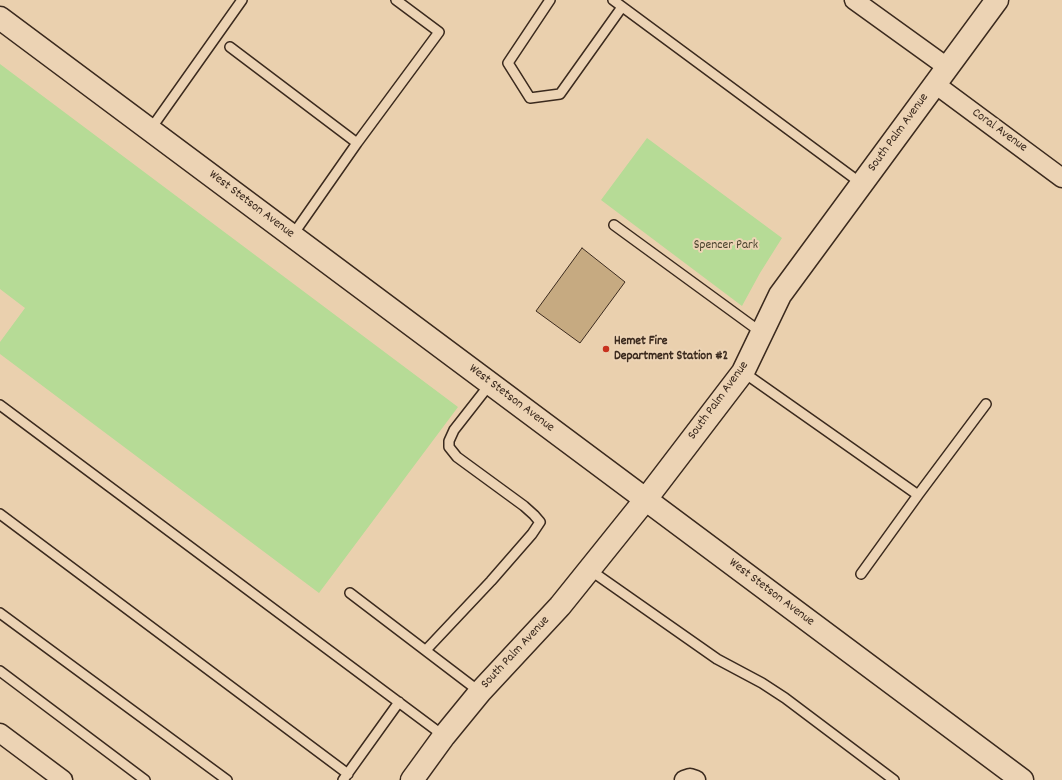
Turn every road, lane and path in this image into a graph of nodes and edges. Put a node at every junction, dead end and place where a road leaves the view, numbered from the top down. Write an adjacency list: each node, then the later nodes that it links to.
1 (242, 0): 11 (lane)
2 (396, 0): 12 (lane)
3 (550, 0): 7 (lane)
4 (613, 0): 7 (lane)
5 (854, 0): 10 (street, Coral Avenue)
6 (996, 0): 10 (main road, South Palm Avenue)
7 (622, 7): 14 (lane)
8 (0, 18): 11 (main road, West Stetson Avenue)
9 (230, 47): 12 (lane)
10 (941, 76): 13 (street, Coral Avenue); 14 (main road, South Palm Avenue)
11 (150, 130): 16 (main road, West Stetson Avenue)
12 (356, 143): 16 (lane)
13 (1062, 178)
14 (862, 184): 17 (main road, South Palm Avenue)
15 (614, 225): 17 (lane)
16 (292, 236): 19 (main road, West Stetson Avenue)
17 (762, 334): 18 (main road, South Palm Avenue)
18 (743, 372): 22 (lane); 23 (main road, South Palm Avenue)
19 (490, 384): 23 (main road, West Stetson Avenue); 29 (lane)
20 (986, 404): 22 (lane)
21 (0, 405): 32 (lane)
22 (918, 495): 26 (lane)
23 (646, 499): 25 (main road, South Palm Avenue); 41 (main road, West Stetson Avenue)
24 (0, 514): 35 (lane)
25 (590, 570): 31 (main road, South Palm Avenue); 40 (lane)
26 (861, 574)
27 (350, 593): 29 (lane)
28 (0, 613): 38 (lane)
29 (426, 650): 31 (lane)
30 (0, 671): 37 (lane)
31 (480, 692): 34 (main road, South Palm Avenue)
32 (399, 702): 34 (lane); 35 (lane)
33 (0, 733): 36 (street)
34 (444, 736): 39 (main road, South Palm Avenue)
35 (345, 777)
36 (63, 780)
37 (145, 780)
38 (227, 780)
39 (412, 780)
40 (894, 780)
41 (1022, 780)

